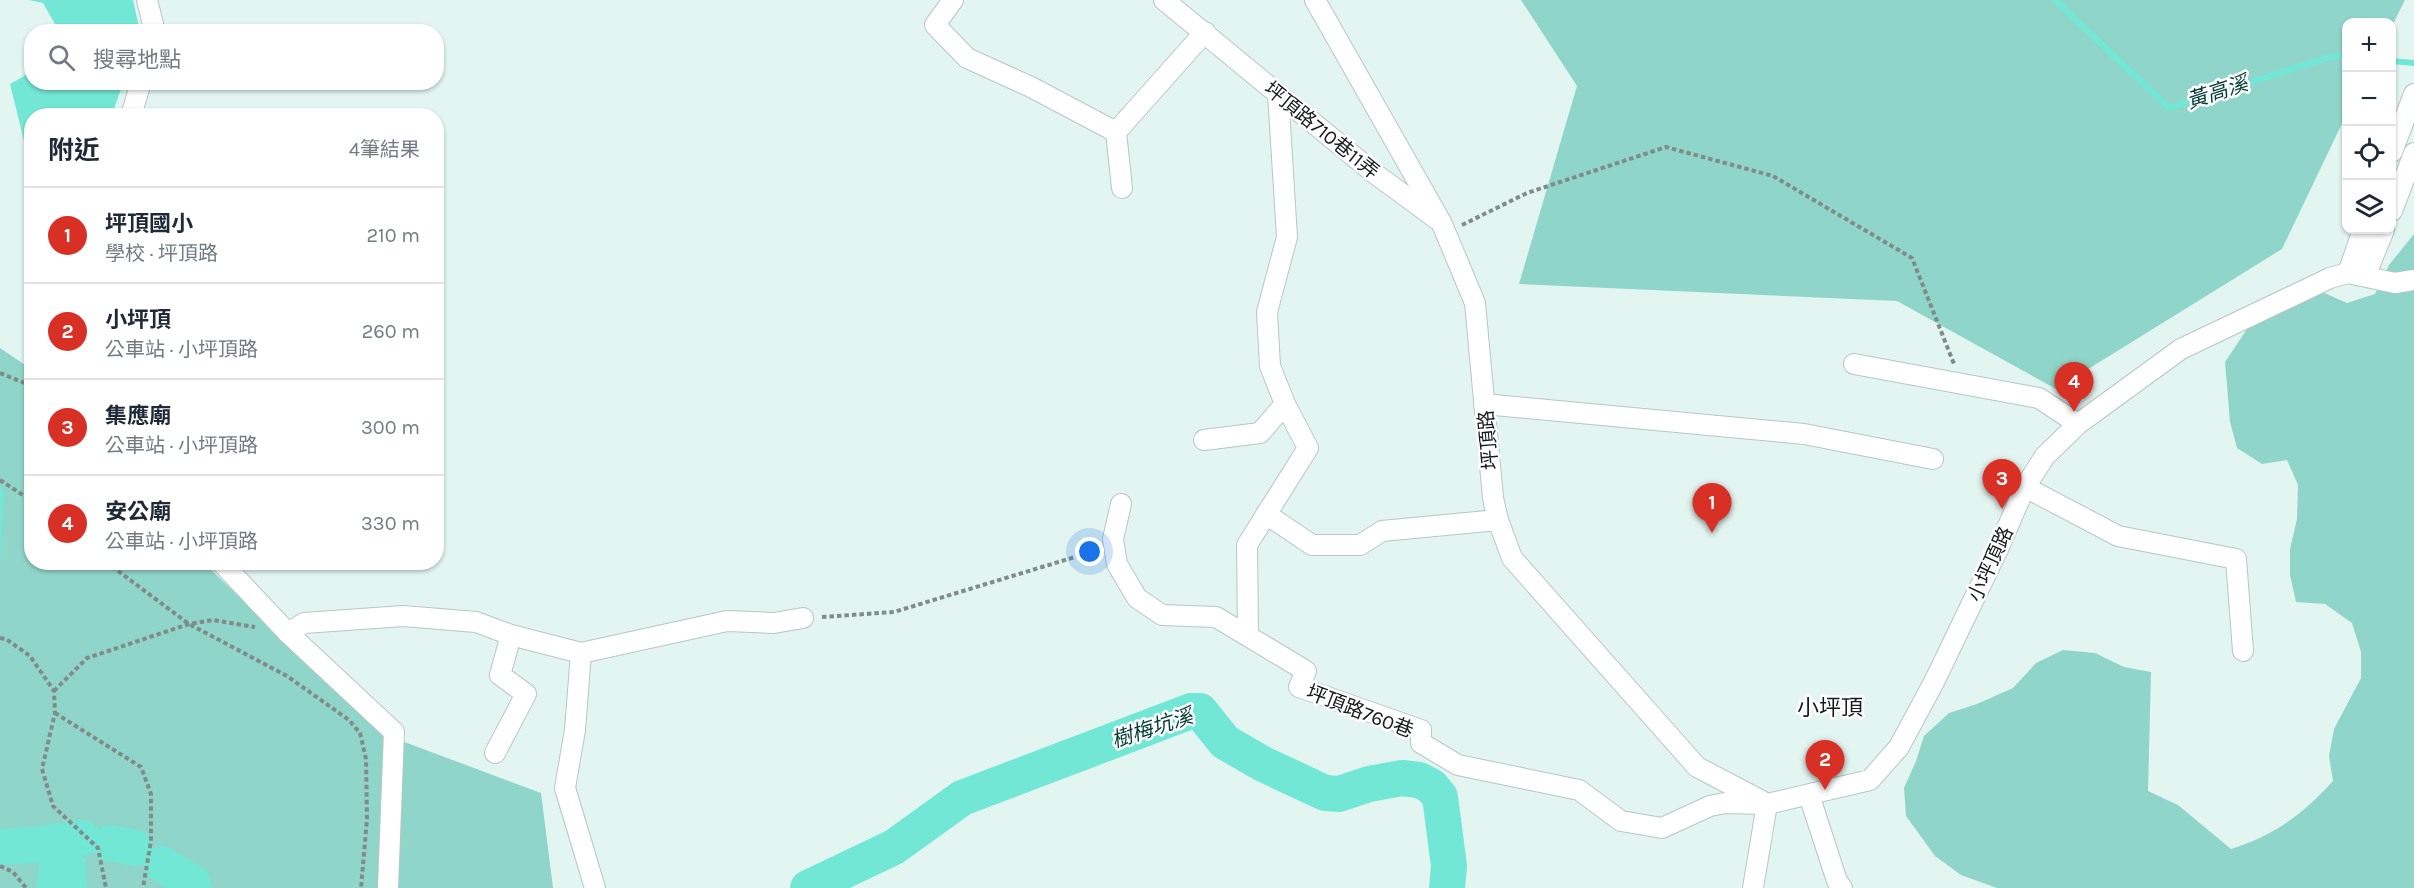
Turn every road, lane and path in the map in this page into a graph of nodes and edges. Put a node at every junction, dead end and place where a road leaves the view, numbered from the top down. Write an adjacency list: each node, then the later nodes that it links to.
1 (147, 0): 5 (street)
2 (953, 0): 11 (street)
3 (1164, 0): 6 (street, 坪頂路710巷11弄)
4 (1315, 0): 14 (street, 坪頂路)
5 (153, 24)
6 (1205, 32): 8 (street, 坪頂路710巷11弄); 11 (street)
7 (139, 90): 10 (street)
8 (1278, 94): 15 (street, 坪頂路710巷11弄); 27 (street)
9 (2414, 94): 12 (street)
10 (133, 108)
11 (1116, 132): 16 (street)
12 (2396, 139)
13 (2414, 153): 17 (street)
14 (1410, 165): 15 (street); 18 (street, 坪頂路)
15 (1374, 173): 18 (street, 坪頂路710巷11弄)
16 (1122, 188)
17 (2396, 198)
18 (1444, 229): 26 (path); 28 (street, 坪頂路)
19 (2362, 234): 21 (street)
20 (2381, 234): 21 (street)
21 (2356, 274): 22 (street); 29 (street, 小坪頂路)
22 (2414, 280)
23 (1854, 364): 26 (street)
24 (0, 373): 25 (path)
25 (24, 383)
26 (1962, 384): 29 (street)
27 (1285, 404): 30 (street); 36 (street)
28 (1484, 404): 31 (street); 37 (street, 坪頂路)
29 (2078, 424): 33 (street, 小坪頂路)
30 (1204, 440)
31 (1933, 459)
32 (0, 480): 34 (path)
33 (2025, 486): 48 (street); 53 (street, 小坪頂路)
34 (24, 496)
35 (1120, 504): 38 (street, 坪頂路760巷)
36 (1266, 514): 37 (street); 46 (street)
37 (1498, 520): 54 (street, 坪頂路)
38 (1117, 564): 41 (path); 46 (street, 坪頂路760巷)
39 (117, 570): 42 (path)
40 (229, 570): 44 (street)
41 (803, 618): 49 (street)
42 (189, 624): 43 (path); 50 (path); 59 (path)
43 (256, 627)
44 (288, 633): 45 (street); 60 (street)
45 (511, 635): 49 (street); 52 (street)
46 (1248, 635): 54 (street, 坪頂路760巷)
47 (0, 638): 50 (path)
48 (2244, 651)
49 (581, 653): 61 (street)
50 (54, 691): 51 (path)
51 (55, 713): 57 (path); 58 (path)
52 (495, 753)
53 (1809, 795): 54 (street, 小坪頂路); 63 (street)
54 (1767, 804): 62 (street)
55 (0, 866): 56 (path)
56 (26, 888)
57 (106, 888)
58 (142, 888)
59 (361, 888)
60 (388, 888)
61 (596, 888)
62 (1753, 888)
63 (1842, 888)

